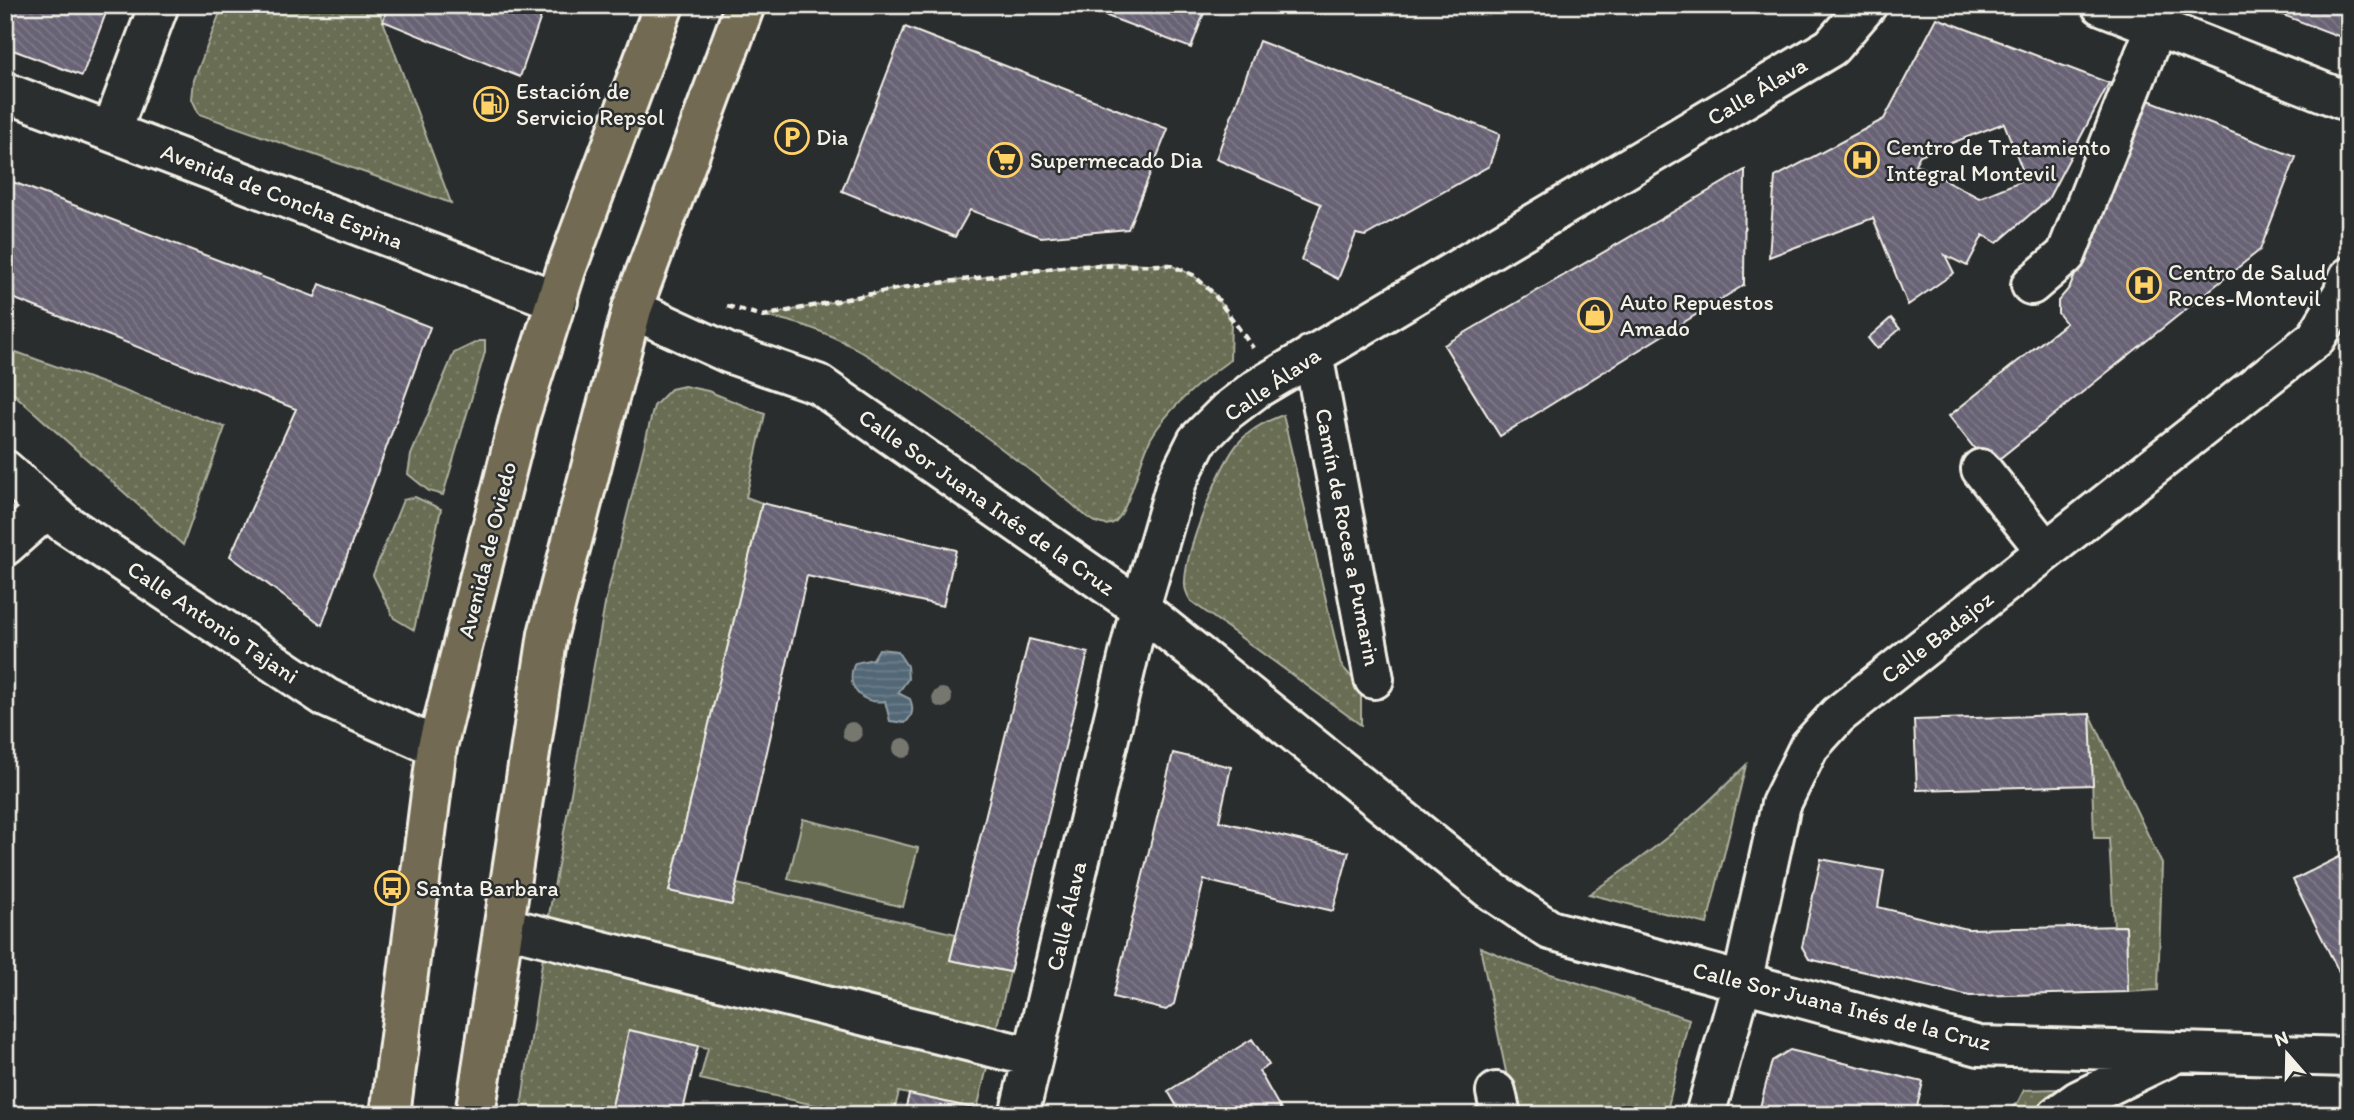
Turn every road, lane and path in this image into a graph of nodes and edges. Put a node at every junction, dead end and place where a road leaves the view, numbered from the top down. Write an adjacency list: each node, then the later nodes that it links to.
1 (159, 5): 11 (street)
2 (664, 5): 14 (main road, Avenida de Oviedo)
3 (745, 5): 8 (main road)
4 (763, 5): 8 (main road)
5 (1867, 5): 17 (street, Calle Álava)
6 (2101, 5): 7 (street)
7 (2156, 26): 10 (street); 13 (street)
8 (727, 53): 16 (main road)
9 (5, 92): 11 (street, Avenida de Concha Espina)
10 (2349, 102)
11 (111, 132): 14 (street, Avenida de Concha Espina)
12 (2349, 277): 23 (street, Calle Badajoz)
13 (2031, 285)
14 (558, 302): 26 (main road, Avenida de Oviedo)
15 (723, 304): 18 (path)
16 (632, 309): 24 (street, Calle Sor Juana Inés de la Cruz); 33 (main road)
17 (1313, 354): 24 (street, Calle Álava); 25 (street, Camín de Roces a Pumarin)
18 (1259, 357)
19 (5, 470): 21 (street, Calle Antonio Tajani)
20 (1981, 470): 23 (street)
21 (48, 508): 22 (street); 26 (street, Calle Antonio Tajani)
22 (5, 546)
23 (2046, 551): 28 (street, Calle Badajoz)
24 (1140, 608): 28 (street, Calle Sor Juana Inés de la Cruz); 31 (street, Calle Álava)
25 (1374, 678)
26 (437, 747): 32 (main road, Avenida de Oviedo)
27 (521, 931): 31 (street)
28 (1742, 984): 29 (street, Calle Sor Juana Inés de la Cruz); 35 (street, Calle Badajoz)
29 (2178, 1052): 30 (street, Calle Sor Juana Inés de la Cruz); 36 (street)
30 (2349, 1057)
31 (1032, 1058): 34 (street, Calle Álava)
32 (390, 1115)
33 (475, 1115)
34 (1019, 1115)
35 (1705, 1115)
36 (2058, 1115)

